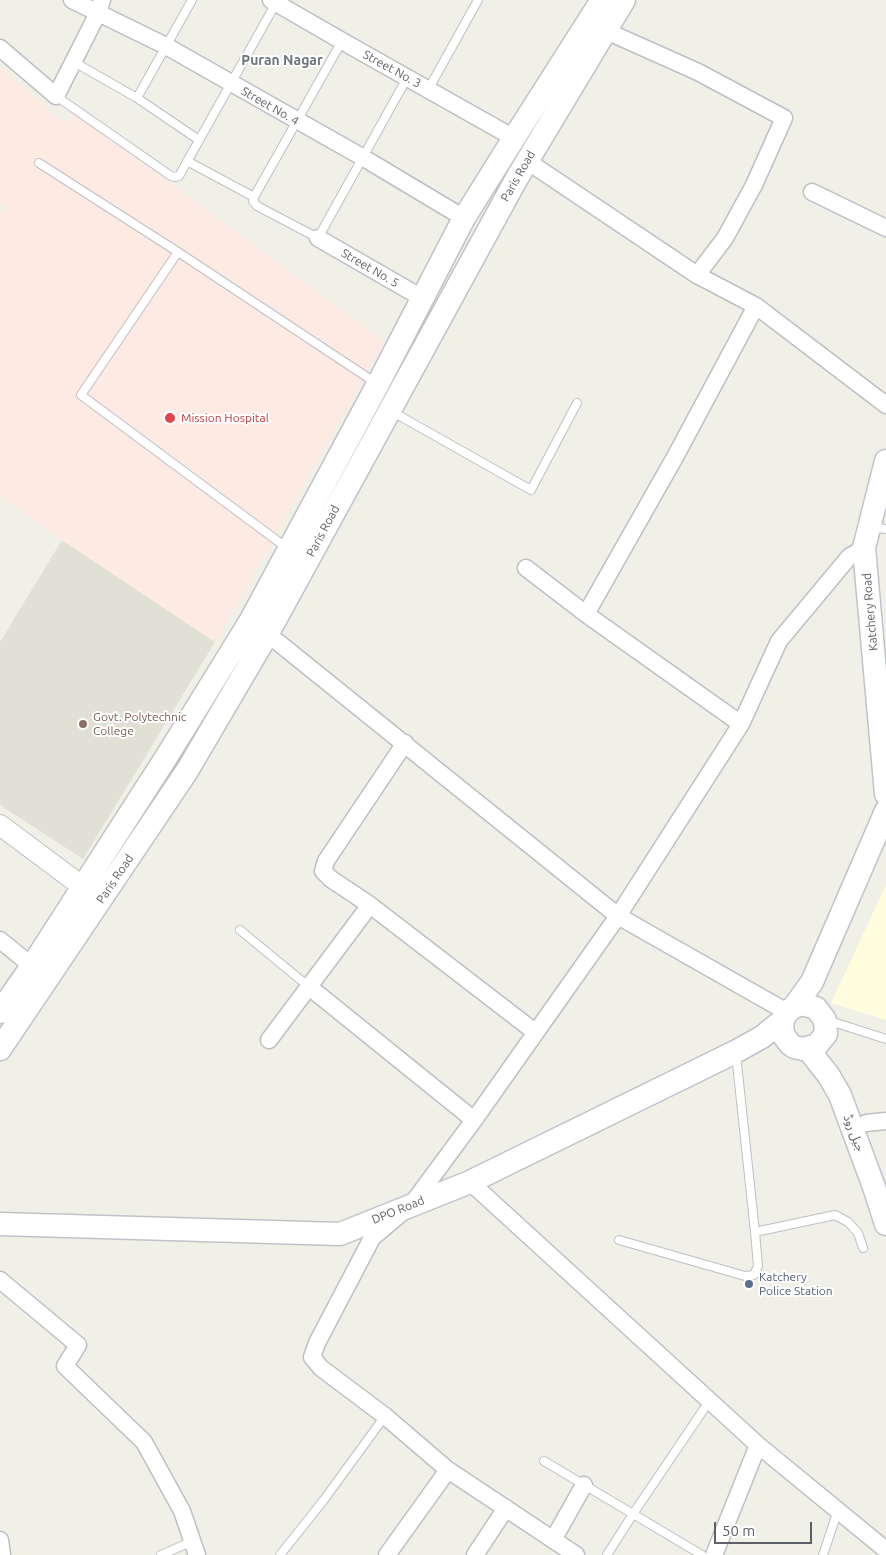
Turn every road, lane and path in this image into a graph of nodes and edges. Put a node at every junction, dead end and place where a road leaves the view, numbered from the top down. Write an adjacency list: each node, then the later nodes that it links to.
1 (72, 0): 7 (street, Street No. 4)
2 (192, 0): 10 (lane)
3 (478, 0): 15 (lane)
4 (602, 0): 8 (main road, Paris Road)
5 (624, 0): 8 (main road, Paris Road)
6 (274, 2): 9 (street, Street No. 3); 14 (lane)
7 (100, 6): 10 (street, Street No. 4); 12 (street)
8 (596, 27): 19 (main road, Paris Road); 23 (main road, Paris Road); 31 (street)
9 (342, 41): 13 (street, Street No. 3); 18 (lane)
10 (166, 46): 14 (street, Street No. 4); 17 (lane)
11 (0, 48): 16 (street)
12 (74, 62): 16 (street); 17 (lane)
13 (407, 78): 15 (street, Street No. 3); 21 (lane)
14 (231, 84): 18 (street, Street No. 4); 20 (lane)
15 (428, 90): 19 (street, Street No. 3)
16 (56, 96): 22 (lane)
17 (137, 98): 20 (lane)
18 (297, 122): 21 (street, Street No. 4); 26 (lane)
19 (514, 138): 27 (main road, Paris Road)
20 (199, 140): 22 (lane)
21 (362, 158): 27 (street, Street No. 4); 29 (lane)
22 (187, 161): 26 (lane)
23 (527, 161): 31 (street); 37 (main road, Paris Road)
24 (39, 163): 30 (lane)
25 (812, 192): 28 (street)
26 (254, 197): 29 (lane)
27 (464, 218): 32 (main road, Paris Road)
28 (886, 228)
29 (318, 238): 32 (street, Street No. 5)
30 (178, 252): 34 (lane); 41 (lane)
31 (697, 275): 33 (street)
32 (422, 298): 34 (main road, Paris Road)
33 (756, 306): 36 (street); 43 (street)
34 (378, 384): 41 (main road, Paris Road)
35 (577, 404): 37 (lane)
36 (886, 404)
37 (389, 410): 44 (main road, Paris Road)
38 (886, 462): 39 (main road, Katchery Road)
39 (878, 528): 40 (main road, Katchery Road)
40 (864, 548): 45 (street); 49 (main road, Katchery Road)
41 (289, 549): 44 (main road, Paris Road)
42 (526, 568): 43 (street)
43 (586, 614): 45 (street)
44 (260, 627): 46 (street); 47 (main road, Paris Road); 48 (main road, Paris Road)
45 (741, 724): 54 (street)
46 (404, 743): 53 (street); 54 (street)
47 (167, 756): 48 (main road); 52 (main road, Paris Road)
48 (187, 771): 64 (main road, Paris Road)
49 (886, 794)
50 (886, 811): 60 (main road)
51 (0, 826): 52 (street)
52 (83, 887): 57 (main road, Paris Road)
53 (370, 904): 58 (street); 61 (street)
54 (618, 916): 60 (street); 61 (street)
55 (240, 930): 58 (lane)
56 (0, 940): 57 (street)
57 (32, 966): 59 (main road, Paris Road)
58 (308, 986): 63 (street); 66 (street)
59 (0, 1012)
60 (802, 1024): 62 (lane); 65 (main road, DPO Road); 67 (main road); 72 (main road, جیل روڈ)
61 (536, 1032): 66 (street)
62 (886, 1039)
63 (269, 1040)
64 (0, 1049)
65 (735, 1052): 68 (main road, DPO Road); 73 (lane)
66 (474, 1120): 70 (street)
67 (876, 1122): 69 (main road)
68 (470, 1182): 70 (main road, DPO Road); 77 (street)
69 (886, 1187)
70 (412, 1204): 71 (main road, DPO Road); 78 (street)
71 (0, 1224)
72 (886, 1224)
73 (755, 1232): 74 (lane); 75 (lane)
74 (619, 1240)
75 (863, 1248)
76 (0, 1280): 88 (street)
77 (710, 1400): 79 (street); 85 (lane)
78 (385, 1416): 81 (street); 92 (lane)
79 (758, 1445): 84 (street); 98 (street)
80 (544, 1461): 82 (lane)
81 (448, 1470): 83 (street); 93 (street)
82 (584, 1485): 85 (lane); 87 (street)
83 (506, 1508): 87 (street); 94 (street)
84 (838, 1510): 89 (street); 99 (lane)
85 (633, 1514): 96 (lane); 97 (lane)
86 (0, 1540): 90 (street)
87 (553, 1540): 95 (street)
88 (195, 1548): 91 (lane)
89 (886, 1550)
90 (2, 1555)
91 (161, 1555)
92 (280, 1555)
93 (387, 1555)
94 (475, 1555)
95 (576, 1555)
96 (607, 1555)
97 (702, 1555)
98 (714, 1555)
99 (823, 1555)

